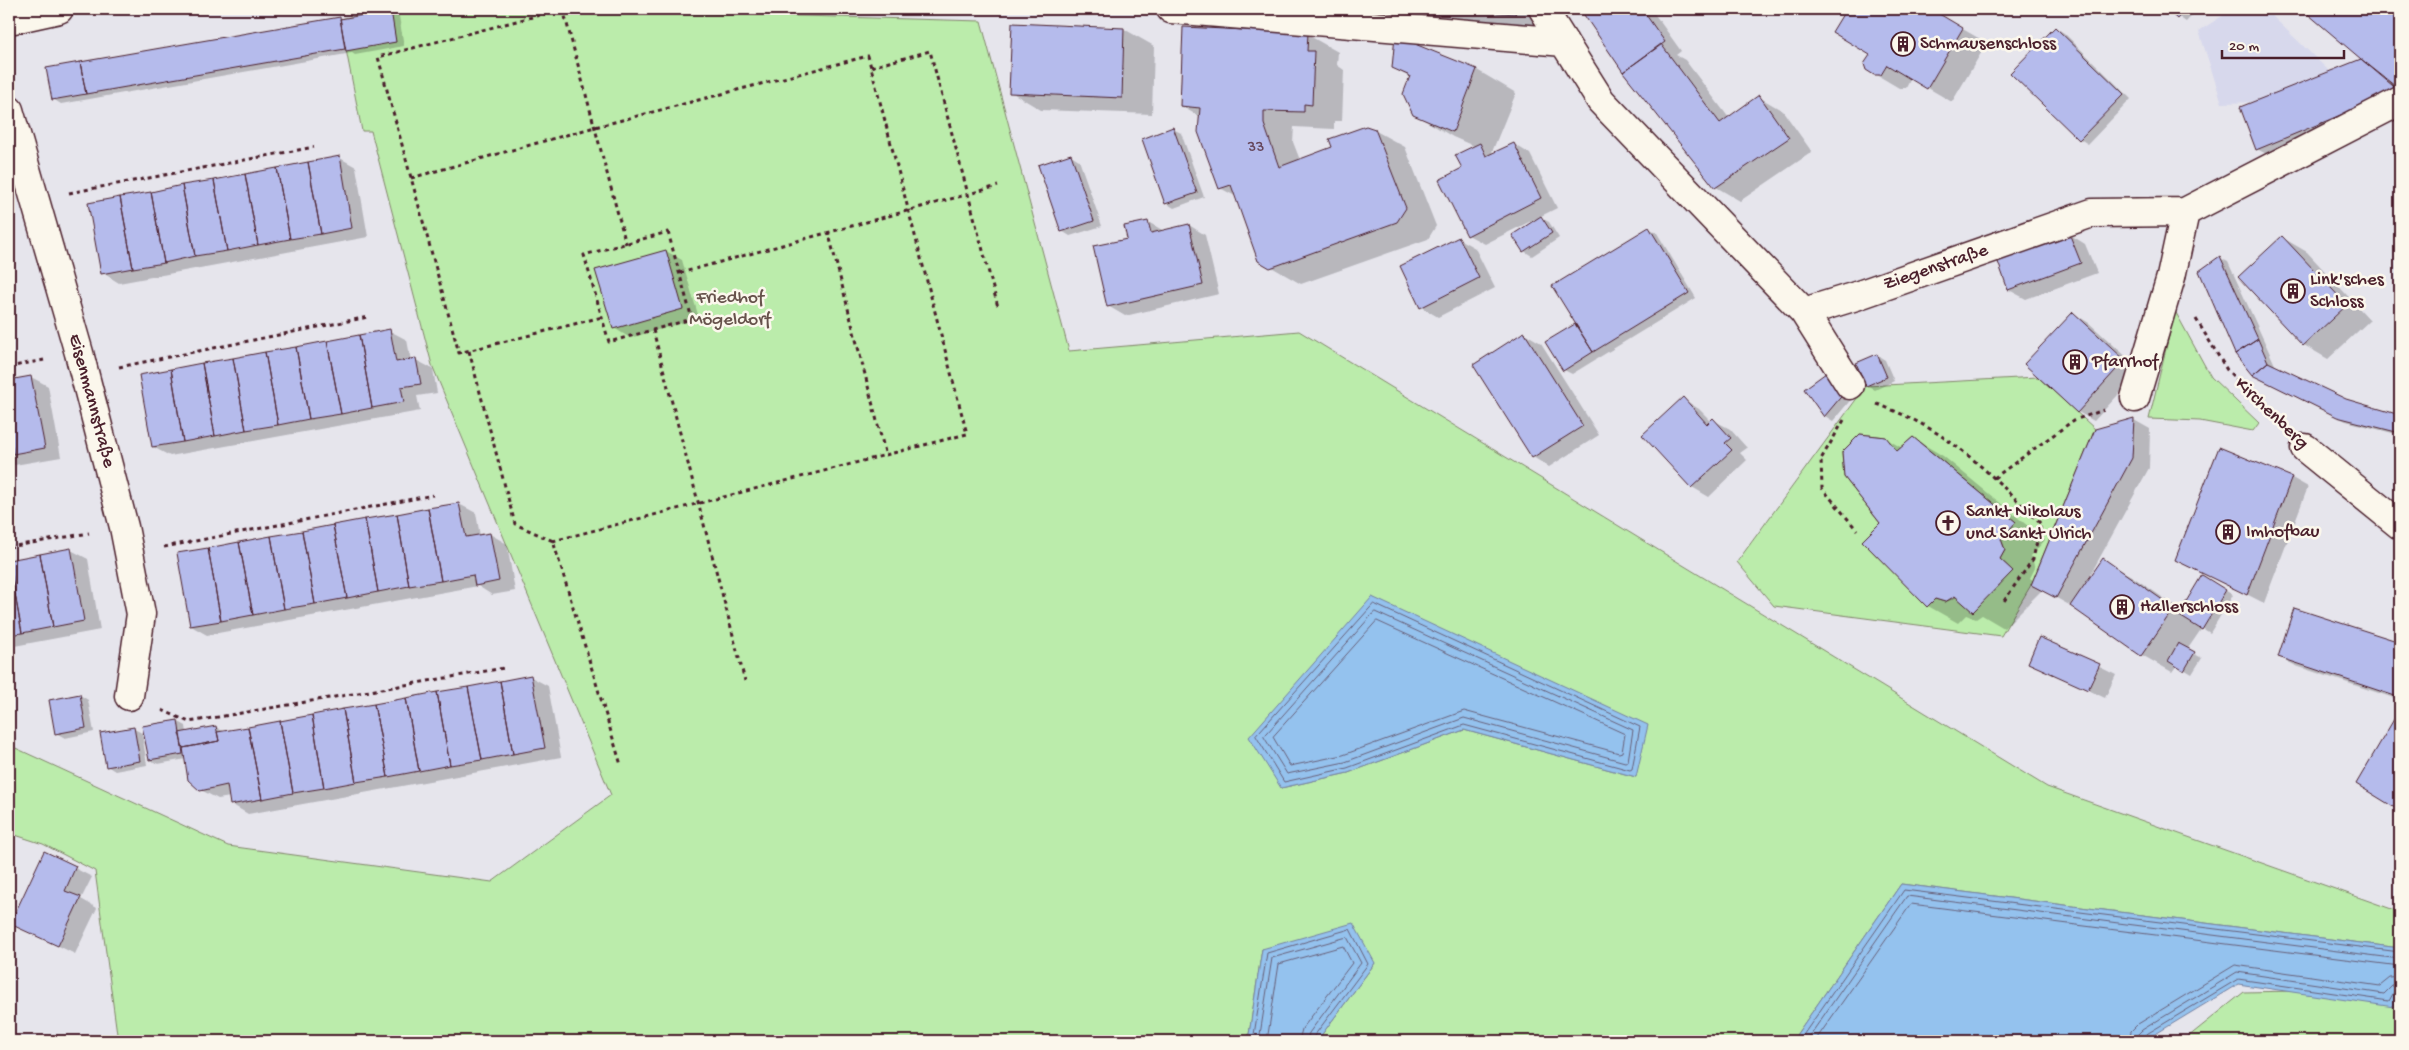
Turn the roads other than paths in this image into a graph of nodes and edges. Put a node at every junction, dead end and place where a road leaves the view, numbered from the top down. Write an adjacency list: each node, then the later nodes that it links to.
1 (59, 9): 4 (street)
2 (1171, 9): 5 (street)
3 (1543, 9): 5 (street)
4 (9, 20)
5 (1564, 42): 9 (street)
6 (2400, 101): 8 (street, Ziegenstraße)
7 (9, 110): 14 (street, Eisenmannstraße)
8 (2185, 212): 9 (street, Ziegenstraße); 11 (street)
9 (1804, 312): 10 (street)
10 (1854, 391)
11 (2135, 398)
12 (2305, 448): 13 (street, Kirchenberg)
13 (2400, 525)
14 (129, 696)

